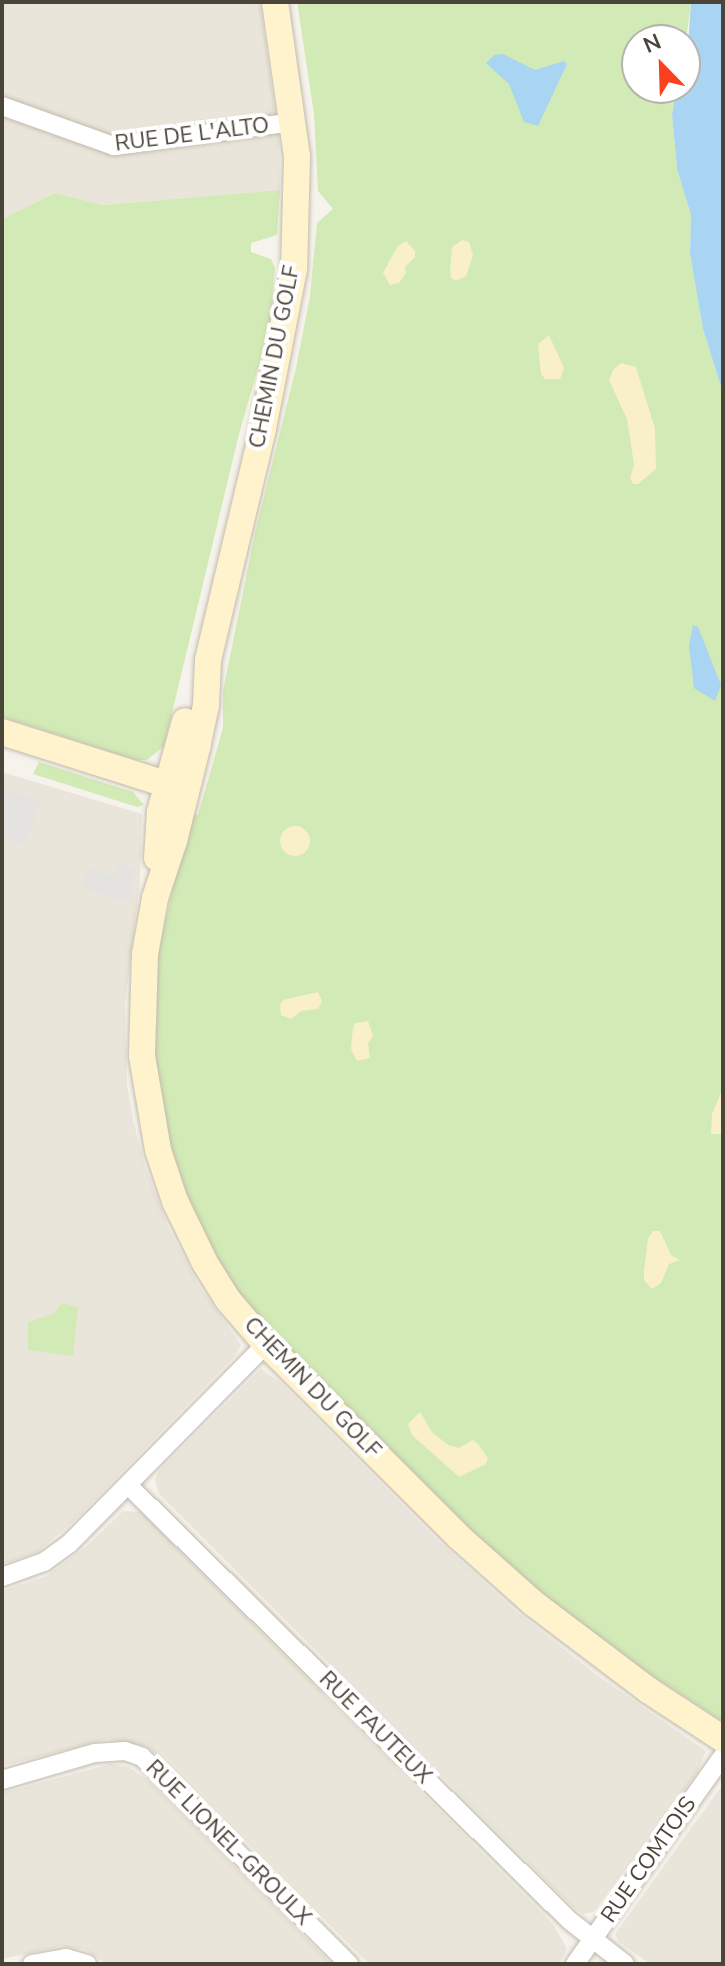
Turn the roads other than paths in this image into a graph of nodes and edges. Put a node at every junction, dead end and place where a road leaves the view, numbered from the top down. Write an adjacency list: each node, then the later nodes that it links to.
1 (275, 2): 3 (street, CHEMIN DU GOLF)
2 (2, 106): 3 (street, RUE DE L'ALTO)
3 (294, 122): 5 (street, CHEMIN DU GOLF)
4 (2, 732): 5 (street)
5 (177, 787): 6 (street, CHEMIN DU GOLF)
6 (266, 1344): 7 (street); 9 (street, CHEMIN DU GOLF)
7 (129, 1486): 8 (street); 12 (street, RUE FAUTEUX)
8 (2, 1577)
9 (723, 1739)
10 (723, 1756): 12 (street, RUE COMTOIS)
11 (2, 1780): 15 (street, RUE LIONEL-GROULX)
12 (592, 1940): 16 (street, RUE COMTOIS); 17 (street, RUE FAUTEUX)
13 (32, 1964): 14 (street)
14 (87, 1964)
15 (349, 1964)
16 (575, 1964)
17 (625, 1964)

